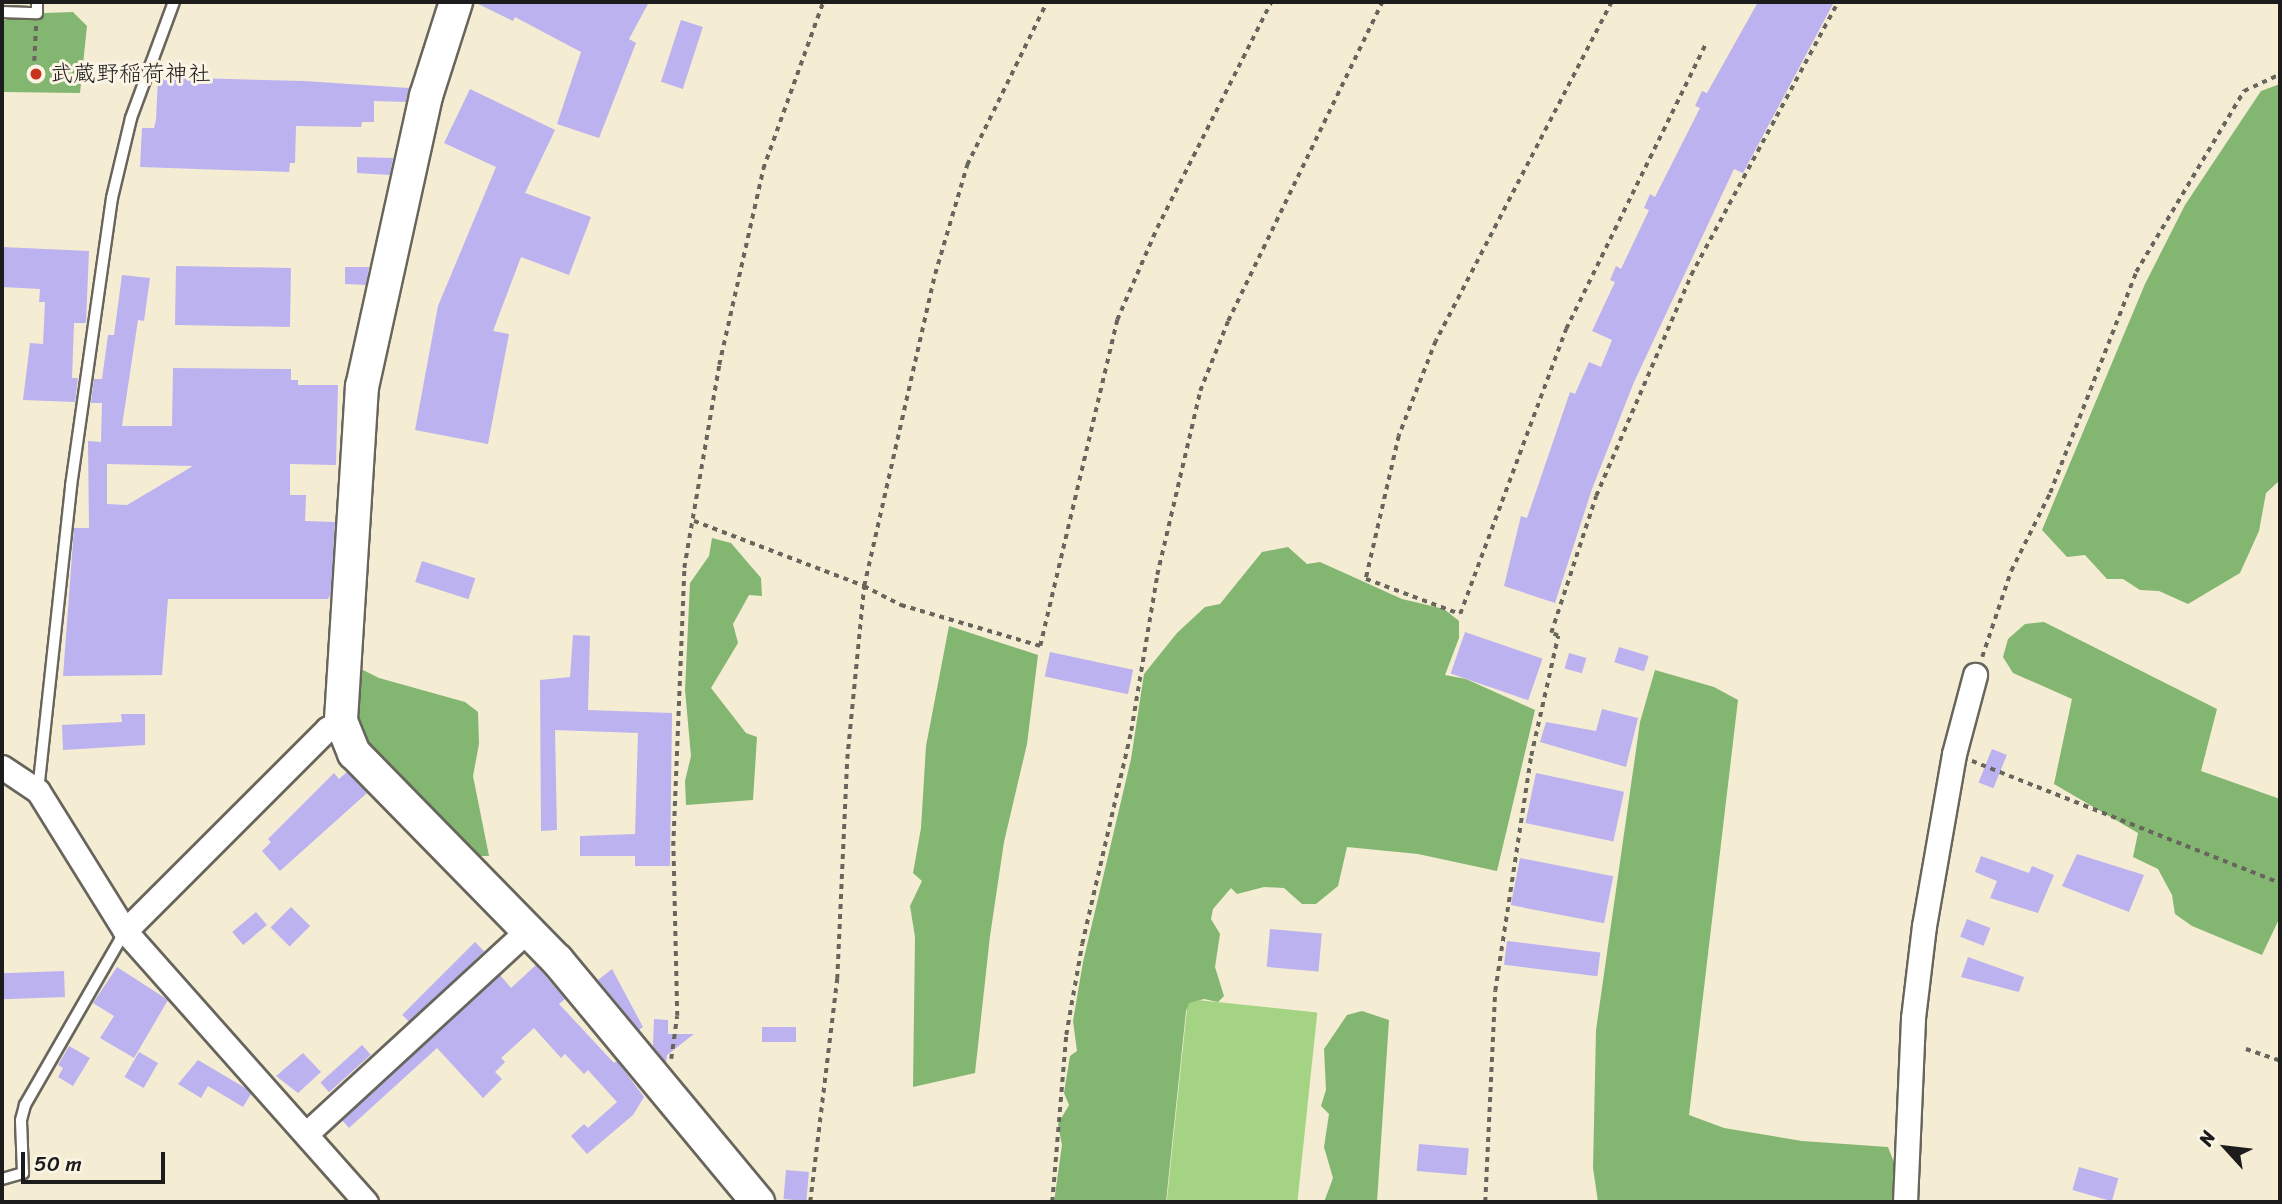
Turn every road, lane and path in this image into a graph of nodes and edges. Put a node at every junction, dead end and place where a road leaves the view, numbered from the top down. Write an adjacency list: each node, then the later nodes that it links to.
1 (174, 2): 20 (lane)
2 (456, 2): 17 (street)
3 (823, 2): 14 (path)
4 (1047, 2): 15 (path)
5 (1271, 2): 15 (path)
6 (1382, 2): 32 (path)
7 (1612, 2): 11 (path)
8 (1839, 2): 33 (path)
9 (37, 7): 10 (lane); 12 (path)
10 (2, 12)
11 (1705, 45)
12 (34, 61)
13 (2280, 74): 16 (path)
14 (694, 522): 15 (path); 26 (path)
15 (864, 586): 31 (path)
16 (1975, 676): 18 (street)
17 (341, 721): 22 (street); 23 (street)
18 (1954, 754): 21 (path); 34 (street)
19 (2, 767): 20 (street)
20 (38, 791): 23 (street)
21 (2280, 883)
22 (528, 930): 26 (street); 27 (street)
23 (125, 931): 27 (street); 28 (lane)
24 (2246, 1049): 25 (path)
25 (2280, 1061)
26 (666, 1089): 30 (street)
27 (306, 1134): 29 (street)
28 (2, 1179)
29 (366, 1202)
30 (758, 1202)
31 (810, 1202)
32 (1052, 1202)
33 (1485, 1202)
34 (1905, 1202)

